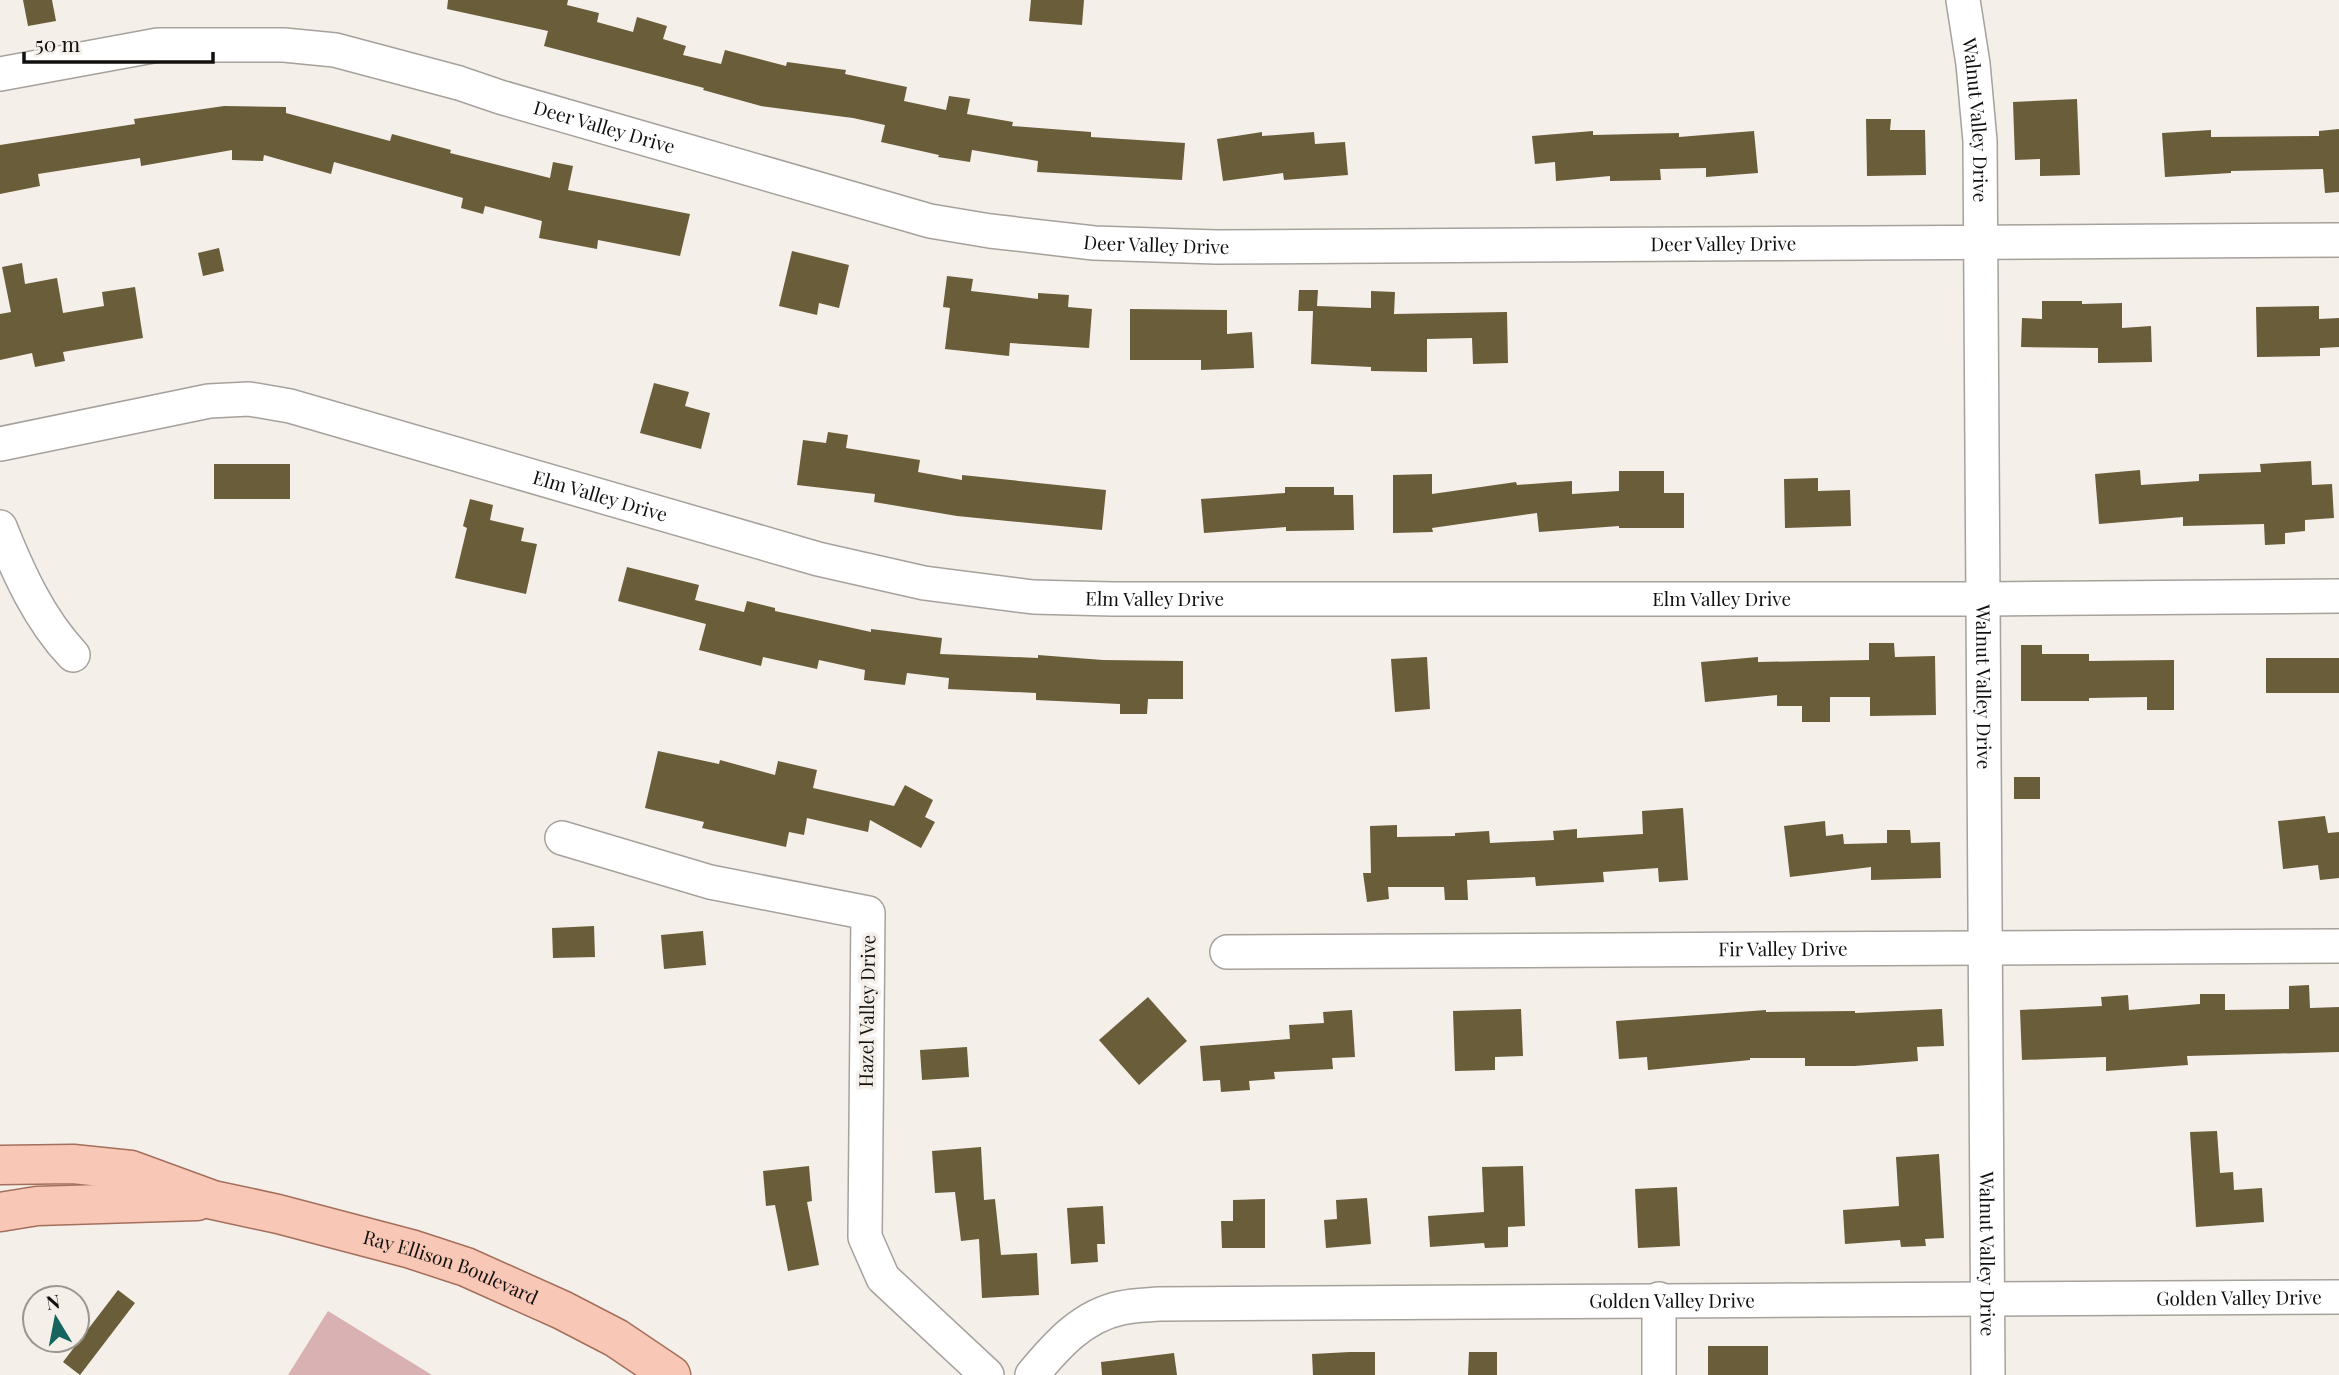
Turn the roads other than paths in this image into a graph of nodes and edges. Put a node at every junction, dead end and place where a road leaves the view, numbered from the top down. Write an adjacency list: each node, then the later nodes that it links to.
1 (1963, 0): 4 (street, Walnut Valley Drive)
2 (0, 74): 4 (street, Deer Valley Drive)
3 (2339, 240): 4 (street, Deer Valley Drive)
4 (1981, 244): 8 (street, Walnut Valley Drive)
5 (0, 444): 8 (street, Elm Valley Drive)
6 (0, 527): 9 (street)
7 (2339, 596): 8 (street, Elm Valley Drive)
8 (1984, 599): 12 (street, Walnut Valley Drive)
9 (73, 655)
10 (562, 838): 21 (street, Hazel Valley Drive)
11 (2339, 946): 12 (street, Fir Valley Drive)
12 (1986, 947): 13 (street, Fir Valley Drive); 19 (street, Walnut Valley Drive)
13 (1227, 952)
14 (0, 1165): 15 (main road, Ray Ellison Boulevard)
15 (213, 1200): 16 (main road, Ray Ellison Boulevard); 20 (main road, Ray Ellison Boulevard)
16 (0, 1212)
17 (2339, 1297): 19 (street, Golden Valley Drive)
18 (1659, 1299): 19 (street, Golden Valley Drive); 22 (street, Golden Valley Drive); 23 (street)
19 (1987, 1300): 24 (street, Walnut Valley Drive)
20 (671, 1375)
21 (987, 1375)
22 (1032, 1375)
23 (1659, 1375)
24 (1988, 1375)

